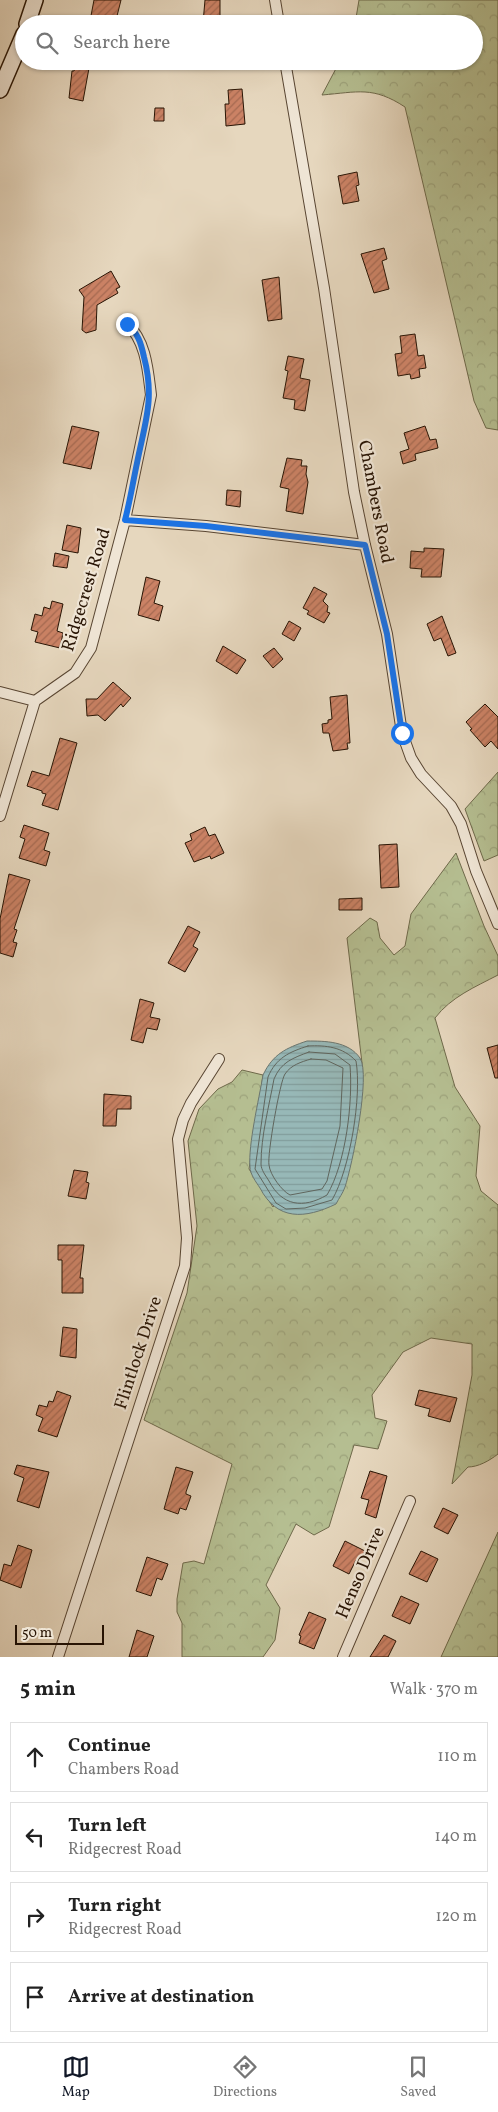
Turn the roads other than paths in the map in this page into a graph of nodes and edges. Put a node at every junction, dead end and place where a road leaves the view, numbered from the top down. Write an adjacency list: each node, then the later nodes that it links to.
1 (35, 0): 3 (main road)
2 (275, 0): 4 (street)
3 (30, 15)
4 (278, 15)
5 (15, 55): 7 (main road)
6 (286, 70): 10 (street, Chambers Road)
7 (0, 90)
8 (127, 324): 9 (street, Ridgecrest Road)
9 (125, 520): 10 (street, Ridgecrest Road); 12 (street, Ridgecrest Road)
10 (365, 545): 15 (street, Chambers Road)
11 (0, 692): 12 (street)
12 (35, 701): 13 (street)
13 (5, 778): 14 (street)
14 (0, 816)
15 (498, 924)
16 (219, 1059): 18 (street, Flintlock Drive)
17 (410, 1501): 19 (street, Henso Drive)
18 (58, 1657)
19 (343, 1657)

